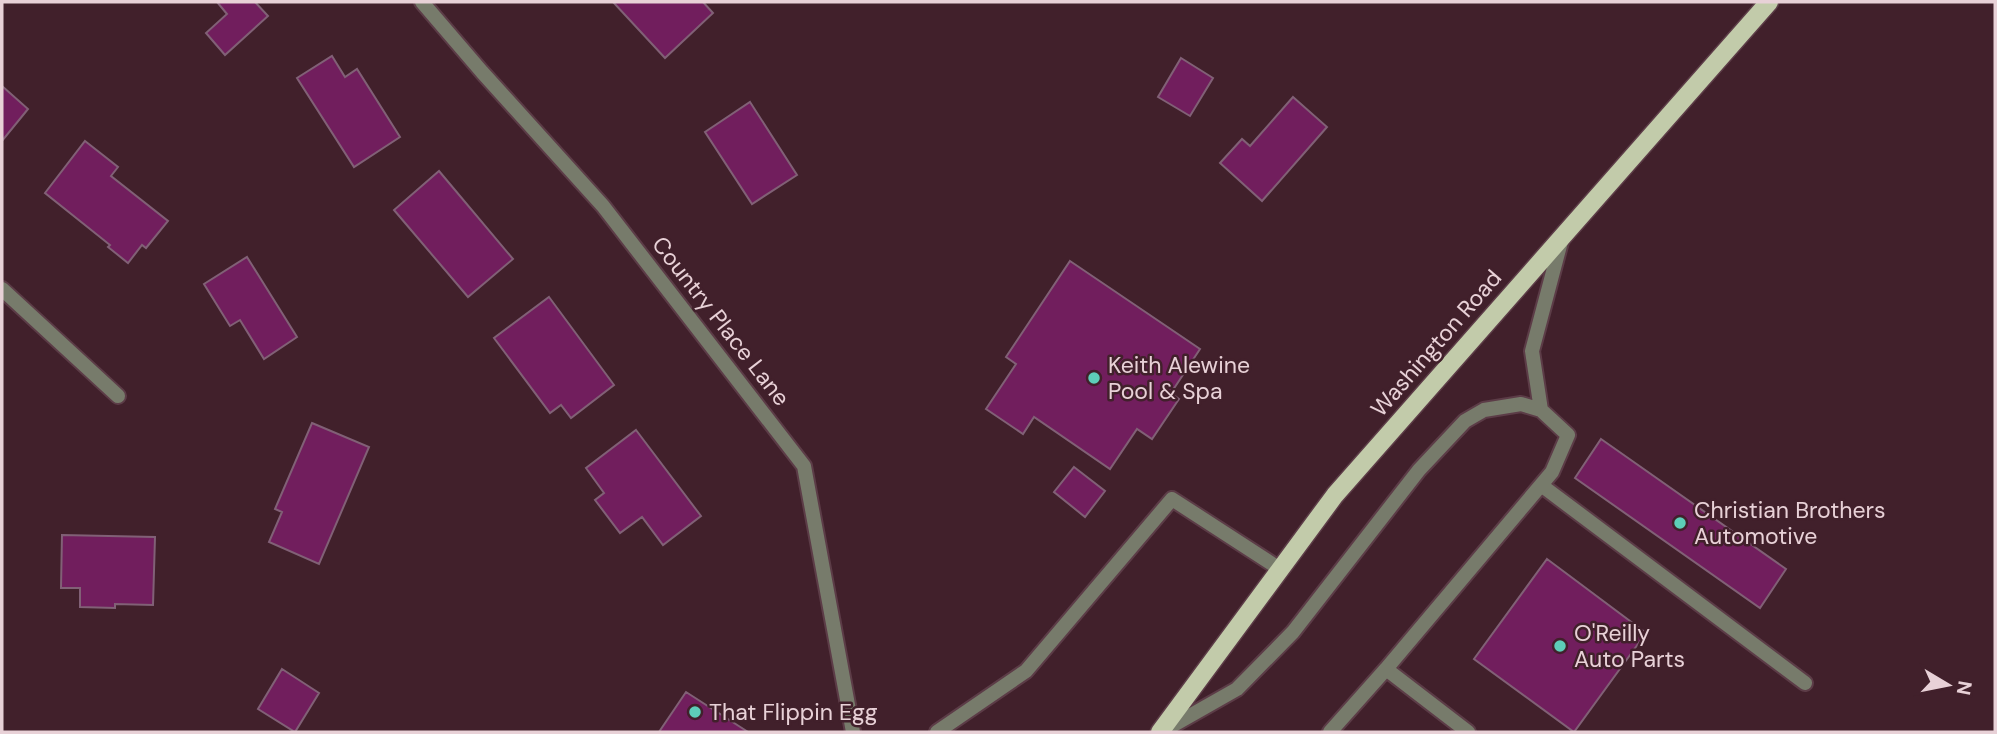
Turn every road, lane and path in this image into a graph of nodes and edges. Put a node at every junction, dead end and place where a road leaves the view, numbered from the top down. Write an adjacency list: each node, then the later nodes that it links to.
1 (422, 2): 11 (street, Country Place Lane)
2 (1769, 2): 3 (main road, Washington Road)
3 (1563, 236): 6 (street); 8 (main road, Washington Road)
4 (2, 289): 5 (street)
5 (118, 396)
6 (1541, 410): 7 (street); 13 (street)
7 (1541, 485): 9 (street); 10 (street)
8 (1280, 569): 12 (street); 13 (main road, Washington Road)
9 (1386, 669): 14 (street); 15 (street)
10 (1805, 682)
11 (853, 732)
12 (937, 732)
13 (1161, 732)
14 (1330, 732)
15 (1468, 732)

